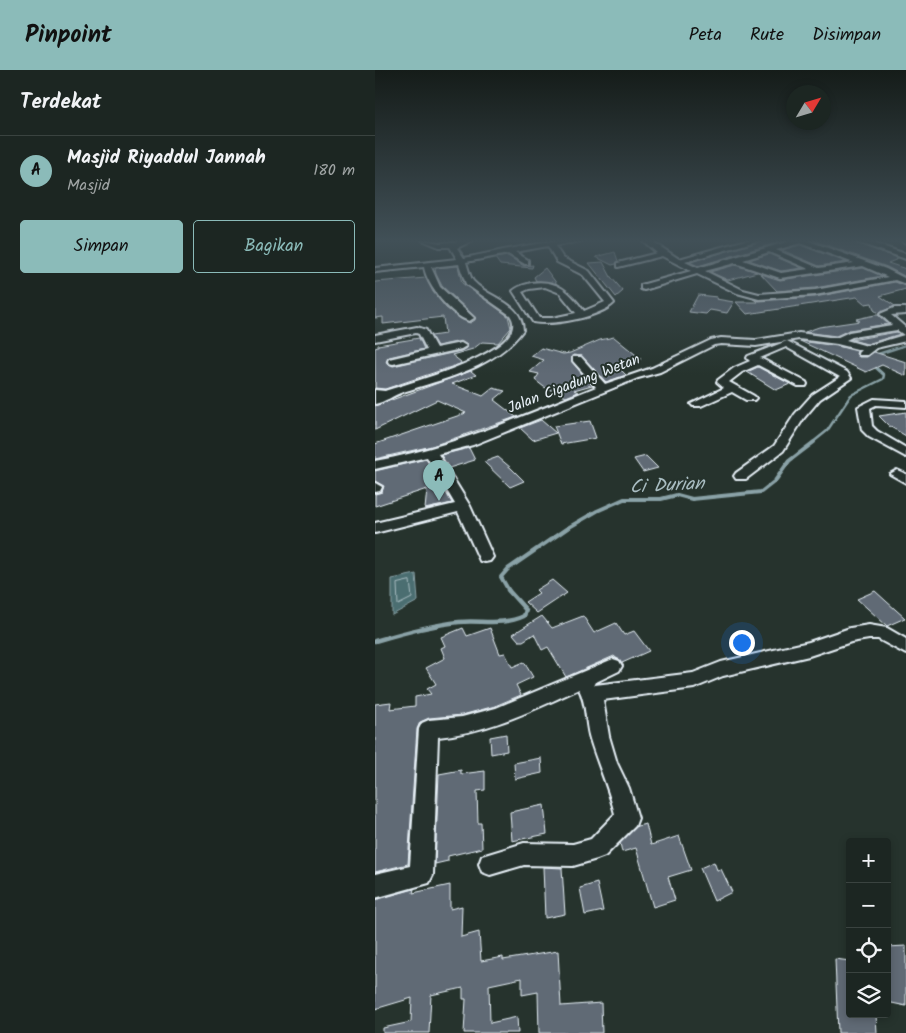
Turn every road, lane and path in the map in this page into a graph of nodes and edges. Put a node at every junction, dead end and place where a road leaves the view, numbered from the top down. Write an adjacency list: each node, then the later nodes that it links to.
1 (434, 285): 10 (street)
2 (473, 285): 25 (street)
3 (596, 285): 9 (street)
4 (651, 285): 7 (street)
5 (723, 285): 6 (street)
6 (859, 285)
7 (644, 287)
8 (906, 311): 11 (street)
9 (581, 313): 9 (street)
10 (469, 318)
11 (897, 327): 12 (street); 16 (street)
12 (906, 334)
13 (375, 338): 18 (street)
14 (906, 338): 16 (street)
15 (785, 341): 16 (street); 21 (street); 23 (street, Jalan Cigadung Wetan); 33 (street)
16 (837, 341)
17 (461, 346): 18 (street)
18 (433, 352): 20 (street)
19 (577, 359): 23 (street)
20 (393, 361)
21 (757, 362): 22 (street); 24 (street)
22 (802, 384)
23 (603, 388): 30 (street, Jalan Cigadung Wetan)
24 (732, 388): 26 (street); 28 (street)
25 (380, 393): 27 (street)
26 (750, 398)
27 (375, 401)
28 (697, 404)
29 (906, 404): 31 (street)
30 (431, 453): 32 (street, Jalan Cigadung Wetan); 34 (street)
31 (906, 453)
32 (375, 465)
33 (741, 476)
34 (463, 506): 35 (street); 36 (street)
35 (375, 528)
36 (485, 557)
37 (906, 647): 39 (street)
38 (613, 666): 39 (street)
39 (586, 686): 40 (street); 41 (street)
40 (490, 864)
41 (375, 886)

